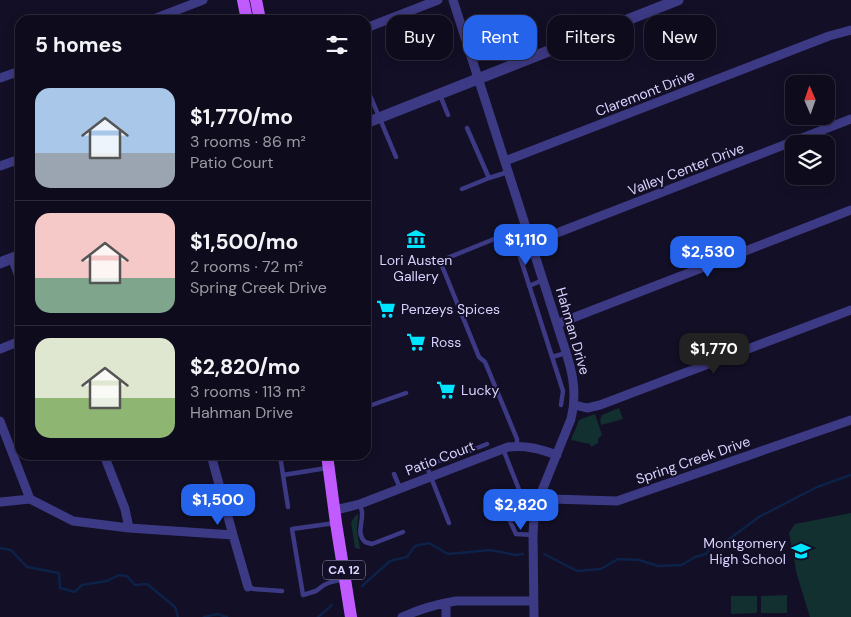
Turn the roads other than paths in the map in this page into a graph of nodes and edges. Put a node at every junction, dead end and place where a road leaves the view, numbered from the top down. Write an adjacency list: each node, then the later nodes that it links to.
1 (203, 0): 7 (street)
2 (244, 0): 8 (main road)
3 (256, 0): 9 (main road)
4 (438, 0): 10 (street)
5 (453, 0): 14 (street, Hahman Drive)
6 (678, 0): 14 (street)
7 (164, 15)
8 (246, 15)
9 (259, 15)
10 (371, 26)
11 (851, 30): 24 (street, Claremont Drive)
12 (15, 73): 13 (street)
13 (0, 78)
14 (478, 79): 15 (street); 24 (street, Hahman Drive)
15 (440, 94): 17 (lane); 18 (street)
16 (371, 97): 18 (lane)
17 (448, 115)
18 (380, 117): 20 (street); 22 (lane)
19 (851, 119): 32 (street, Valley Center Drive)
20 (371, 120)
21 (467, 128): 27 (lane)
22 (396, 156)
23 (15, 161): 25 (street)
24 (506, 161): 26 (street, Hahman Drive)
25 (0, 166)
26 (508, 172): 27 (lane); 30 (street, Hahman Drive)
27 (489, 178): 28 (lane)
28 (462, 189)
29 (851, 210): 38 (street)
30 (528, 231): 31 (lane); 32 (street, Hahman Drive)
31 (513, 236): 36 (lane); 50 (lane)
32 (531, 244): 35 (street, Hahman Drive)
33 (15, 257): 34 (street)
34 (0, 263)
35 (544, 280): 36 (lane); 38 (street, Hahman Drive)
36 (529, 286): 42 (lane)
37 (851, 310): 46 (street)
38 (557, 324): 41 (street, Hahman Drive)
39 (15, 343): 40 (street)
40 (0, 349)
41 (566, 353): 42 (lane); 46 (street, Hahman Drive)
42 (552, 357): 45 (lane)
43 (406, 393): 44 (lane)
44 (371, 405)
45 (561, 405)
46 (575, 405): 52 (street, Hahman Drive)
47 (851, 420): 62 (street, Spring Creek Drive)
48 (0, 421): 61 (street)
49 (487, 444): 59 (lane)
50 (517, 446): 51 (street, Patio Court); 52 (street, Patio Court)
51 (503, 449): 59 (street, Patio Court); 62 (lane)
52 (557, 455): 62 (street, Hahman Drive)
53 (106, 460): 69 (street)
54 (212, 460): 72 (street)
55 (281, 460): 58 (lane)
56 (328, 461): 58 (lane); 66 (main road, CA 12)
57 (394, 474): 60 (lane)
58 (283, 475): 65 (lane)
59 (430, 476): 60 (street, Patio Court); 68 (lane)
60 (400, 488): 64 (street, Patio Court)
61 (30, 499): 63 (street); 69 (street)
62 (539, 499): 67 (street, Hahman Drive)
63 (1, 502)
64 (360, 504): 66 (street, Patio Court); 70 (lane)
65 (288, 507)
66 (335, 516): 73 (main road, CA 12); 73 (lane)
67 (534, 518): 71 (street, Hahman Drive); 71 (lane)
68 (449, 523)
69 (129, 528): 72 (street)
70 (403, 532)
71 (533, 534): 76 (street, Hahman Drive)
72 (232, 535): 74 (street)
73 (345, 579): 78 (main road, CA 12)
74 (248, 587): 75 (lane)
75 (282, 591)
76 (534, 601): 77 (street); 81 (street, Hahman Drive)
77 (446, 603): 79 (street); 80 (street)
78 (352, 617)
79 (402, 617)
80 (446, 617)
81 (534, 617)

